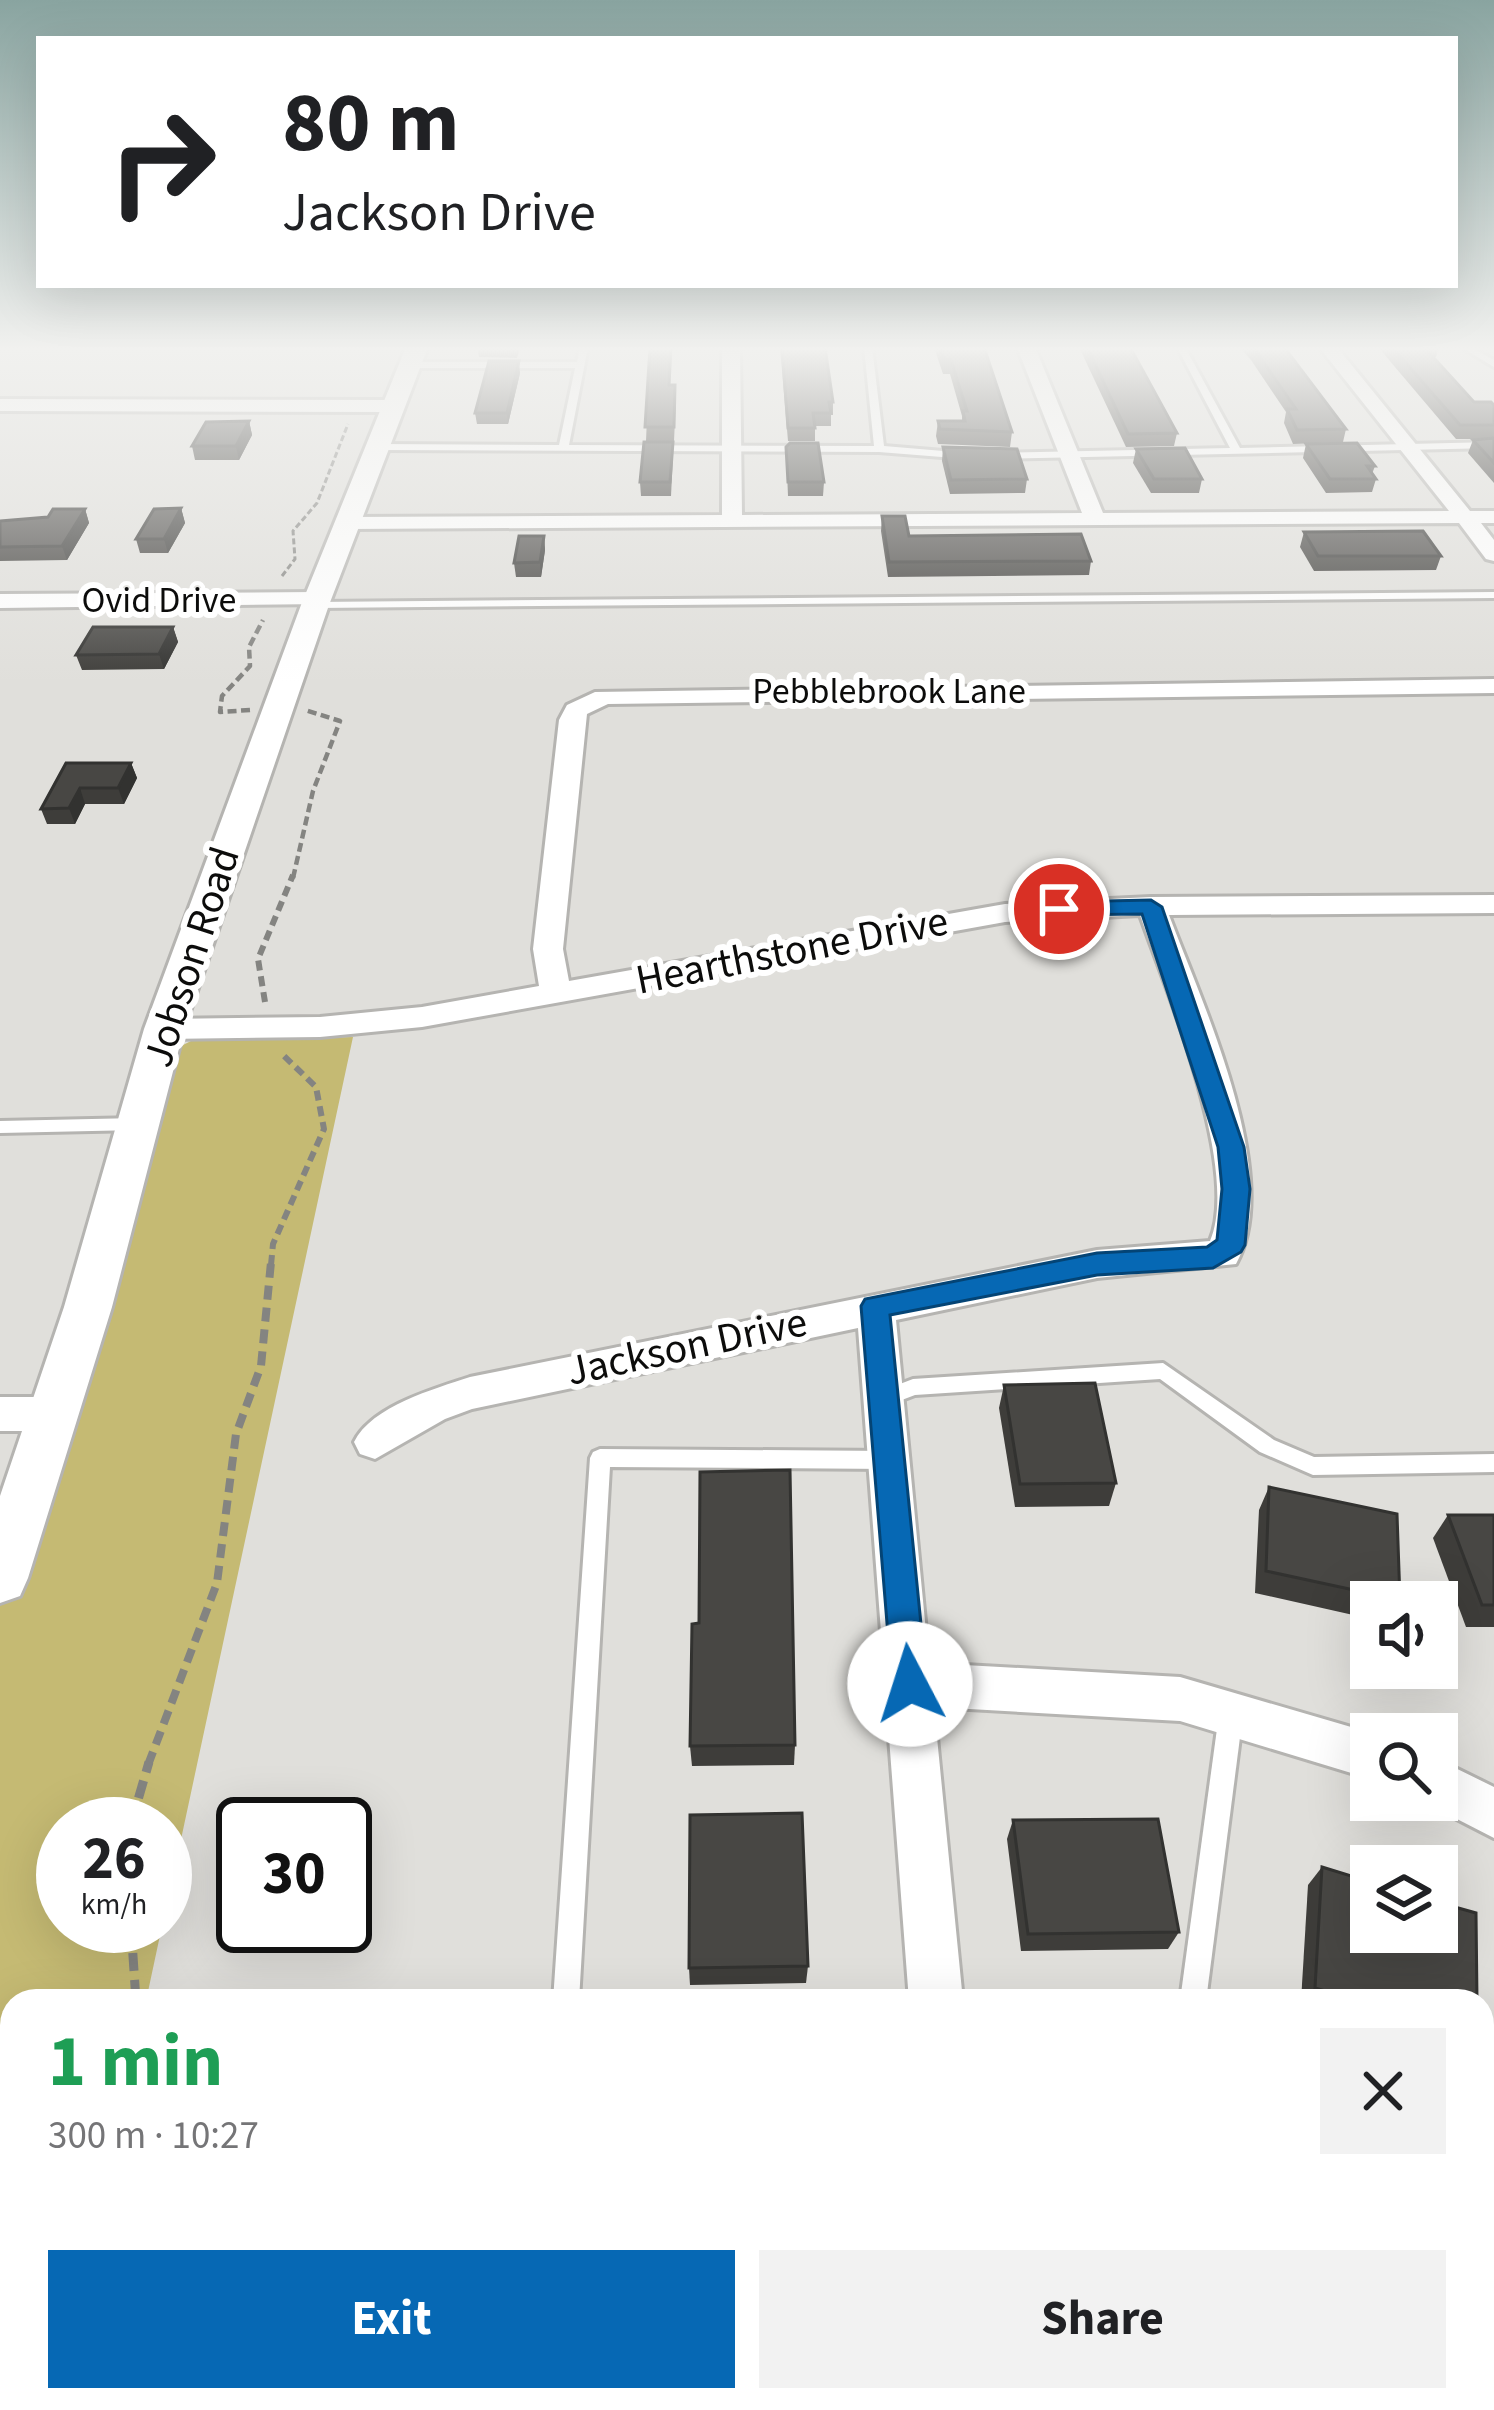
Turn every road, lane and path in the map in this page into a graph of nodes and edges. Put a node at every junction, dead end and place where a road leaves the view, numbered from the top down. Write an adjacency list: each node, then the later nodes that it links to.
1 (372, 459): 9 (street, Jobson Road)
2 (730, 459): 8 (street)
3 (1069, 459): 7 (street)
4 (1415, 459): 5 (street)
5 (1468, 517): 6 (street); 7 (street); 10 (street)
6 (1494, 517)
7 (1095, 519): 8 (street)
8 (732, 520): 9 (street)
9 (347, 524): 13 (street, Jobson Road)
10 (1494, 554)
11 (1494, 595): 13 (lane)
12 (0, 601): 13 (street, Ovid Drive)
13 (316, 602): 18 (street, Jobson Road)
14 (1494, 686): 17 (street, Pebblebrook Lane)
15 (1494, 904): 16 (street, Hearthstone Drive)
16 (1151, 907): 17 (street, Hearthstone Drive); 22 (street, Jackson Drive)
17 (556, 996): 18 (street, Hearthstone Drive)
18 (164, 1029): 20 (street, Jobson Road)
19 (273, 1044): 34 (path)
20 (138, 1124): 21 (lane); 25 (street, Jobson Road)
21 (0, 1127)
22 (875, 1306): 23 (street); 26 (street, Jackson Drive)
23 (886, 1398): 27 (street); 28 (lane)
24 (0, 1414): 25 (street)
25 (53, 1414): 29 (street, Jobson Road)
26 (375, 1442)
27 (891, 1460): 30 (street); 38 (lane)
28 (1494, 1463)
29 (0, 1578)
30 (910, 1684): 31 (street); 39 (street)
31 (1231, 1714): 32 (street); 40 (lane)
32 (1350, 1750)
33 (1458, 1795): 35 (street)
34 (136, 1797)
35 (1494, 1813)
36 (133, 1953): 37 (path)
37 (135, 1989)
38 (567, 1989)
39 (935, 1989)
40 (1194, 1989)

